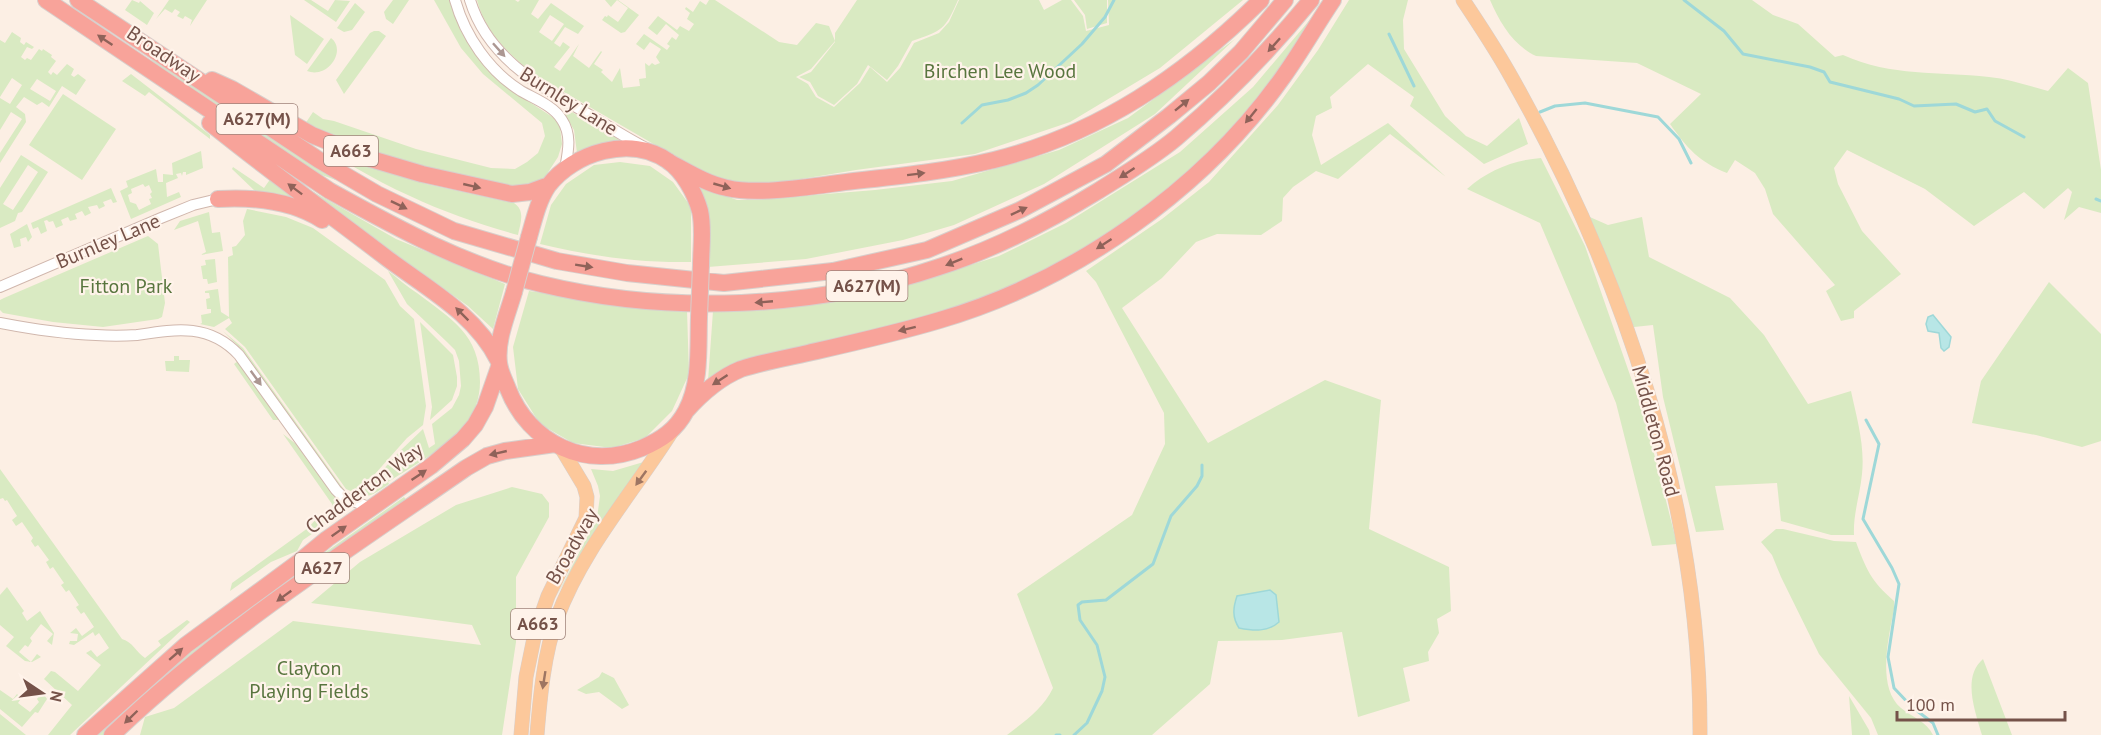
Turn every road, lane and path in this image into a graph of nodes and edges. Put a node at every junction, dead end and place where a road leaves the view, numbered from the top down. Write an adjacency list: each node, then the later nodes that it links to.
1 (46, 0): 11 (highway, Broadway / A663, one-way to 1)
2 (78, 0): 10 (highway, Broadway / A663)
3 (454, 0): 13 (street, Burnley Lane)
4 (470, 0): 12 (street, Burnley Lane, one-way to 12)
5 (1261, 0): 12 (highway, one-way to 5)
6 (1286, 0): 10 (highway, Broadway / A627(M), one-way to 6)
7 (1311, 0): 11 (highway, Broadway / A627(M), one-way to 11)
8 (1333, 0): 20 (highway, A627(M), one-way to 20)
9 (1463, 0): 28 (main road, Middleton Road)
10 (167, 60): 14 (highway, A663, one-way to 14)
11 (154, 73): 16 (highway, A663, one-way to 11)
12 (666, 160): 13 (highway, A663); 20 (highway, A663, bridge)
13 (565, 169): 14 (highway, A663)
14 (549, 185): 19 (highway, A663, bridge)
15 (218, 199): 16 (highway); 17 (street, Burnley Lane)
16 (392, 262): 19 (highway, A663, one-way to 16)
17 (0, 287)
18 (0, 323): 23 (street, one-way to 23)
19 (499, 363): 22 (highway, A663); 23 (highway, Chadderton Way / A627, one-way to 19)
20 (686, 411): 21 (highway, A663)
21 (674, 429): 22 (highway, A663); 27 (main road, Broadway / A663, one-way to 27)
22 (558, 445): 25 (highway, Chadderton Way / A627, one-way to 25); 26 (main road, Broadway / A663)
23 (371, 508): 24 (highway, Chadderton Way / A627, one-way to 23)
24 (86, 735)
25 (112, 735)
26 (521, 735)
27 (537, 735)
28 (1700, 735)

